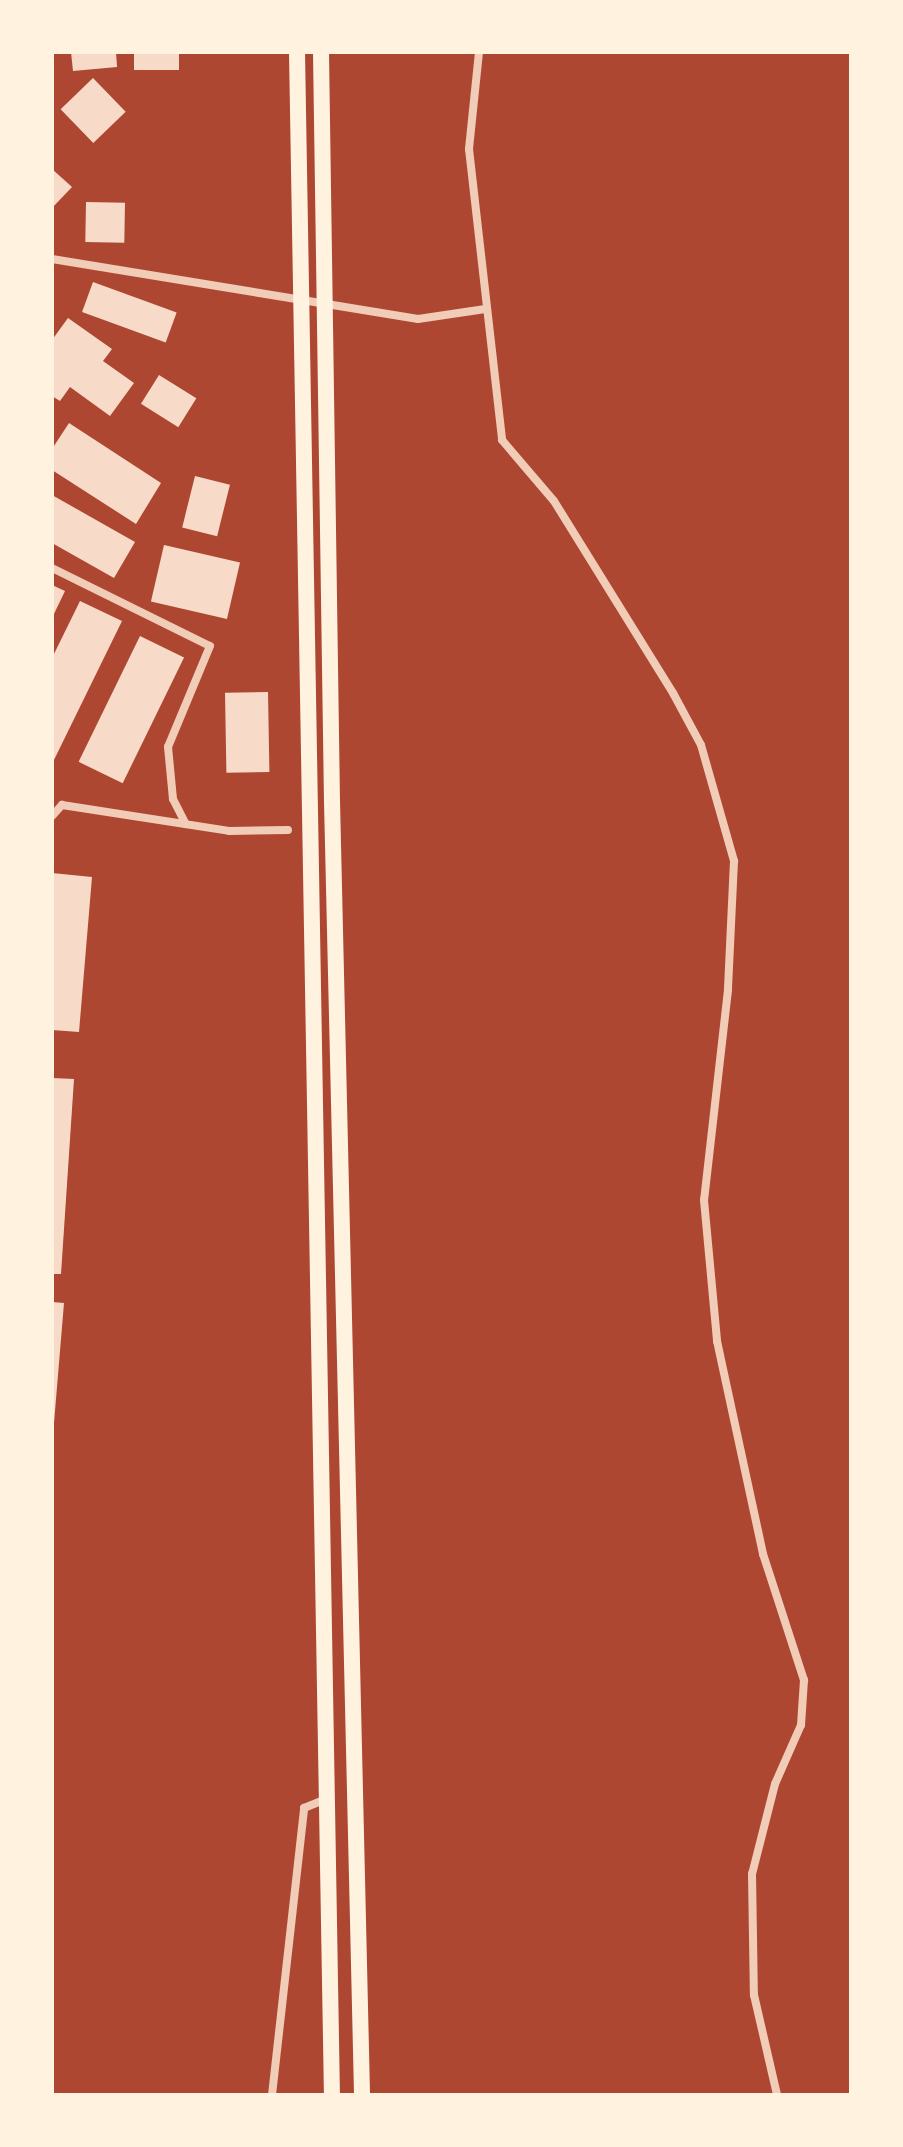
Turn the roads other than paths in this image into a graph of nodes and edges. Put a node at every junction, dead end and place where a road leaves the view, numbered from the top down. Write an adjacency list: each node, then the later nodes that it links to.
1 (297, 52): 5 (main road)
2 (321, 52): 6 (main road)
3 (479, 52): 7 (street)
4 (52, 259): 5 (street)
5 (301, 300): 6 (street); 12 (main road)
6 (325, 304): 7 (street); 15 (main road)
7 (485, 309): 16 (street)
8 (52, 568): 10 (street)
9 (52, 816): 10 (street)
10 (186, 824): 11 (street)
11 (288, 830)
12 (327, 1799): 13 (street); 14 (main road)
13 (272, 2095)
14 (332, 2095)
15 (362, 2095)
16 (777, 2095)

